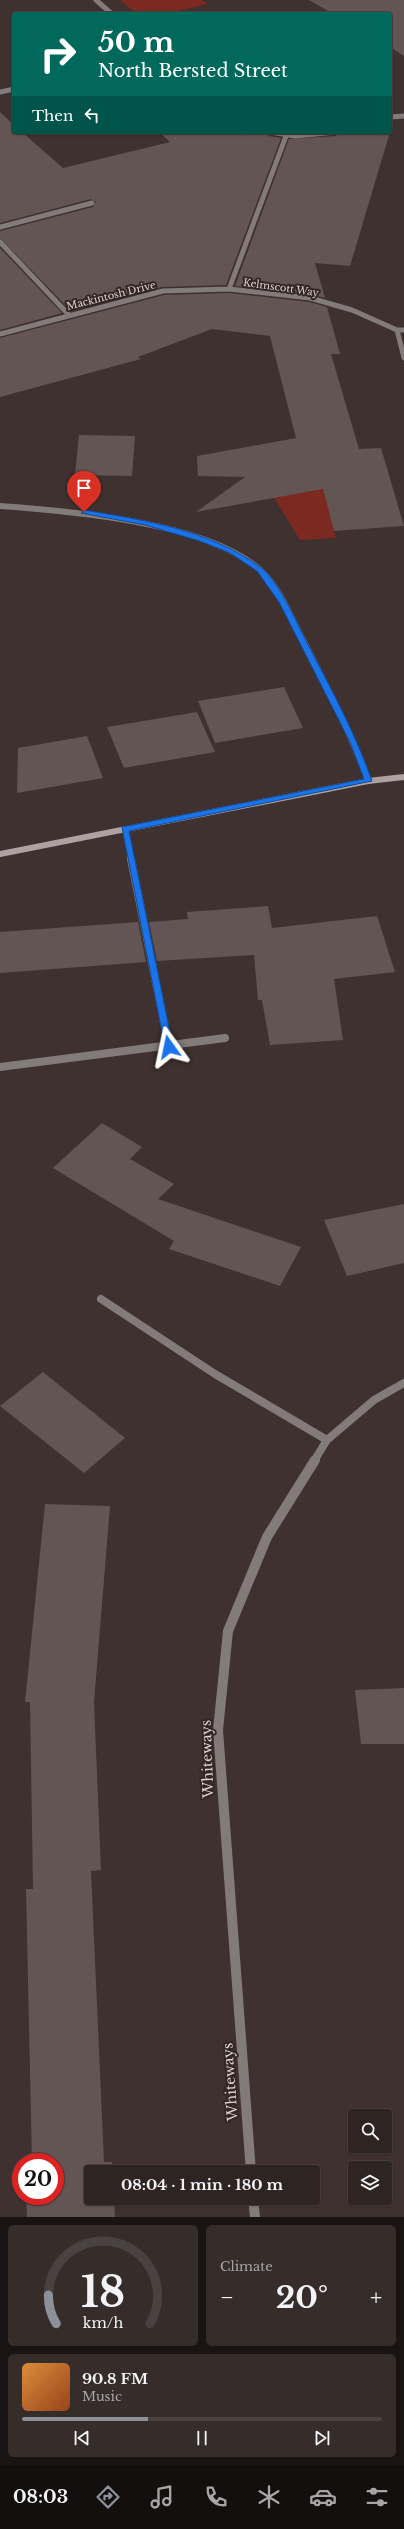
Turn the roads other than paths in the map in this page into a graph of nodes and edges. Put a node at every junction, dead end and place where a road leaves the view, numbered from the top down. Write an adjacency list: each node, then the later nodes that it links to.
1 (96, 0): 2 (street)
2 (110, 12)
3 (12, 89): 4 (street)
4 (0, 92)
5 (404, 116): 6 (street)
6 (392, 117)
7 (278, 134): 9 (street)
8 (325, 134): 9 (street)
9 (286, 136): 13 (street)
10 (92, 203): 11 (street)
11 (0, 227)
12 (0, 242): 14 (street)
13 (229, 289): 14 (street, Mackintosh Drive); 15 (street, Kelmscott Way)
14 (69, 315): 17 (street, Mackintosh Drive)
15 (397, 330): 16 (street, Kelmscott Way); 18 (street)
16 (404, 330)
17 (0, 334)
18 (404, 358)
19 (0, 506): 21 (street)
20 (404, 777): 21 (street)
21 (368, 781): 22 (street)
22 (125, 829): 23 (street); 25 (street)
23 (0, 854)
24 (225, 1038): 25 (street)
25 (169, 1047): 26 (street)
26 (0, 1067)
27 (101, 1299): 29 (street)
28 (404, 1383): 29 (street, Whiteways)
29 (327, 1440): 30 (street, Whiteways)
30 (250, 2165)
31 (254, 2205): 32 (street)
32 (255, 2217)

